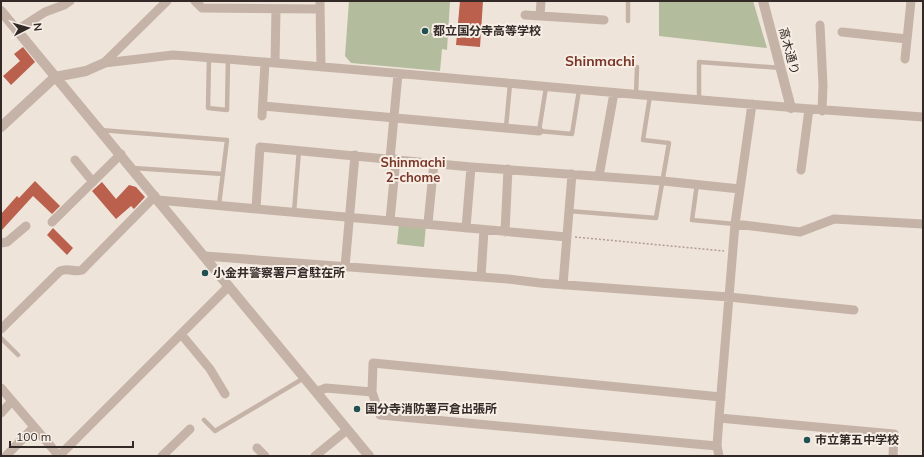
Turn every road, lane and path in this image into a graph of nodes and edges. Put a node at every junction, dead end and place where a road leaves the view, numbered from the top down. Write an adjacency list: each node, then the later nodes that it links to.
1 (70, 1): 16 (street)
2 (195, 1): 9 (street)
3 (541, 1): 12 (street)
4 (628, 1): 14 (lane)
5 (763, 1): 27 (street, 高木通り)
6 (911, 1): 18 (street)
7 (163, 3): 23 (street)
8 (320, 5): 9 (street); 25 (street)
9 (276, 8): 24 (street)
10 (1, 11): 16 (street)
11 (525, 15): 12 (street)
12 (540, 16): 13 (street)
13 (604, 20)
14 (628, 21)
15 (820, 25): 41 (street)
16 (17, 30): 29 (street)
17 (842, 32): 18 (street)
18 (907, 39): 21 (street)
19 (209, 57): 20 (street); 20 (lane); 23 (street)
20 (228, 59): 22 (street)
21 (905, 59)
22 (265, 62): 24 (street); 38 (street)
23 (104, 63): 29 (street)
24 (276, 63): 25 (street)
25 (321, 67): 28 (street)
26 (637, 67): 34 (lane)
27 (780, 68): 36 (lane); 39 (street, 高木通り)
28 (398, 74): 30 (street); 43 (street)
29 (55, 77): 45 (street); 47 (street)
30 (510, 84): 31 (street); 46 (lane)
31 (546, 87): 32 (street); 48 (lane)
32 (579, 90): 33 (street); 48 (lane)
33 (614, 93): 34 (street); 61 (street)
34 (636, 95): 35 (street)
35 (650, 96): 36 (street); 62 (lane)
36 (699, 100): 37 (street)
37 (752, 104): 39 (street); 65 (street)
38 (263, 106): 42 (street); 43 (street)
39 (791, 108): 40 (street)
40 (810, 109): 41 (street); 58 (street)
41 (822, 110): 44 (street)
42 (262, 116)
43 (394, 117): 46 (street); 52 (street)
44 (923, 117)
45 (1, 127)
46 (506, 127): 48 (street)
47 (100, 130): 50 (street); 59 (lane)
48 (539, 131)
49 (299, 150): 51 (street); 68 (street); 70 (lane)
50 (120, 154): 55 (street); 63 (street)
51 (355, 155): 52 (street); 71 (street)
52 (393, 159): 54 (street); 72 (street)
53 (74, 160): 63 (street)
54 (434, 163): 56 (street); 74 (street)
55 (132, 167): 59 (lane); 66 (street)
56 (471, 167): 57 (street); 78 (street)
57 (508, 169): 60 (street); 80 (street)
58 (801, 170)
59 (223, 174): 67 (lane)
60 (572, 174): 61 (street); 69 (street)
61 (599, 176): 62 (street)
62 (662, 181): 64 (street); 69 (lane)
63 (93, 182): 73 (street)
64 (697, 184): 65 (street); 75 (lane)
65 (740, 189): 75 (street)
66 (157, 198): 67 (street); 84 (street); 91 (street)
67 (219, 205): 68 (street)
68 (256, 208): 70 (street)
69 (569, 211): 81 (street)
70 (294, 212): 71 (street)
71 (350, 216): 72 (street); 85 (street)
72 (390, 220): 74 (street)
73 (52, 222)
74 (428, 223): 78 (street)
75 (735, 224): 76 (street); 83 (street)
76 (923, 224)
77 (26, 226): 82 (street)
78 (466, 228): 79 (street)
79 (484, 230): 80 (street); 86 (street)
80 (505, 232): 81 (street)
81 (567, 237): 83 (path); 87 (street)
82 (1, 243)
83 (733, 252): 89 (street)
84 (204, 256): 85 (street); 88 (street)
85 (345, 267): 86 (street)
86 (481, 276): 87 (street)
87 (563, 284): 89 (street)
88 (229, 286): 92 (street); 95 (street)
89 (729, 297): 90 (street); 100 (street)
90 (854, 310)
91 (1, 329)
92 (181, 334): 99 (street); 111 (street)
93 (1, 338): 94 (lane)
94 (18, 355)
95 (304, 378): 97 (street); 104 (lane)
96 (1, 388): 101 (street)
97 (316, 392): 98 (street); 107 (street)
98 (372, 392): 100 (street); 108 (street)
99 (225, 394)
100 (721, 397): 103 (street)
101 (12, 402): 102 (street); 105 (street)
102 (1, 413)
103 (719, 418): 108 (street); 117 (street)
104 (204, 420)
105 (34, 427): 110 (street); 111 (street)
106 (190, 429): 112 (street)
107 (347, 430): 114 (street); 115 (street)
108 (717, 446): 116 (street)
109 (257, 448): 113 (street)
110 (6, 456)
111 (59, 456)
112 (162, 456)
113 (265, 456)
114 (315, 456)
115 (369, 456)
116 (719, 456)
117 (894, 456)

